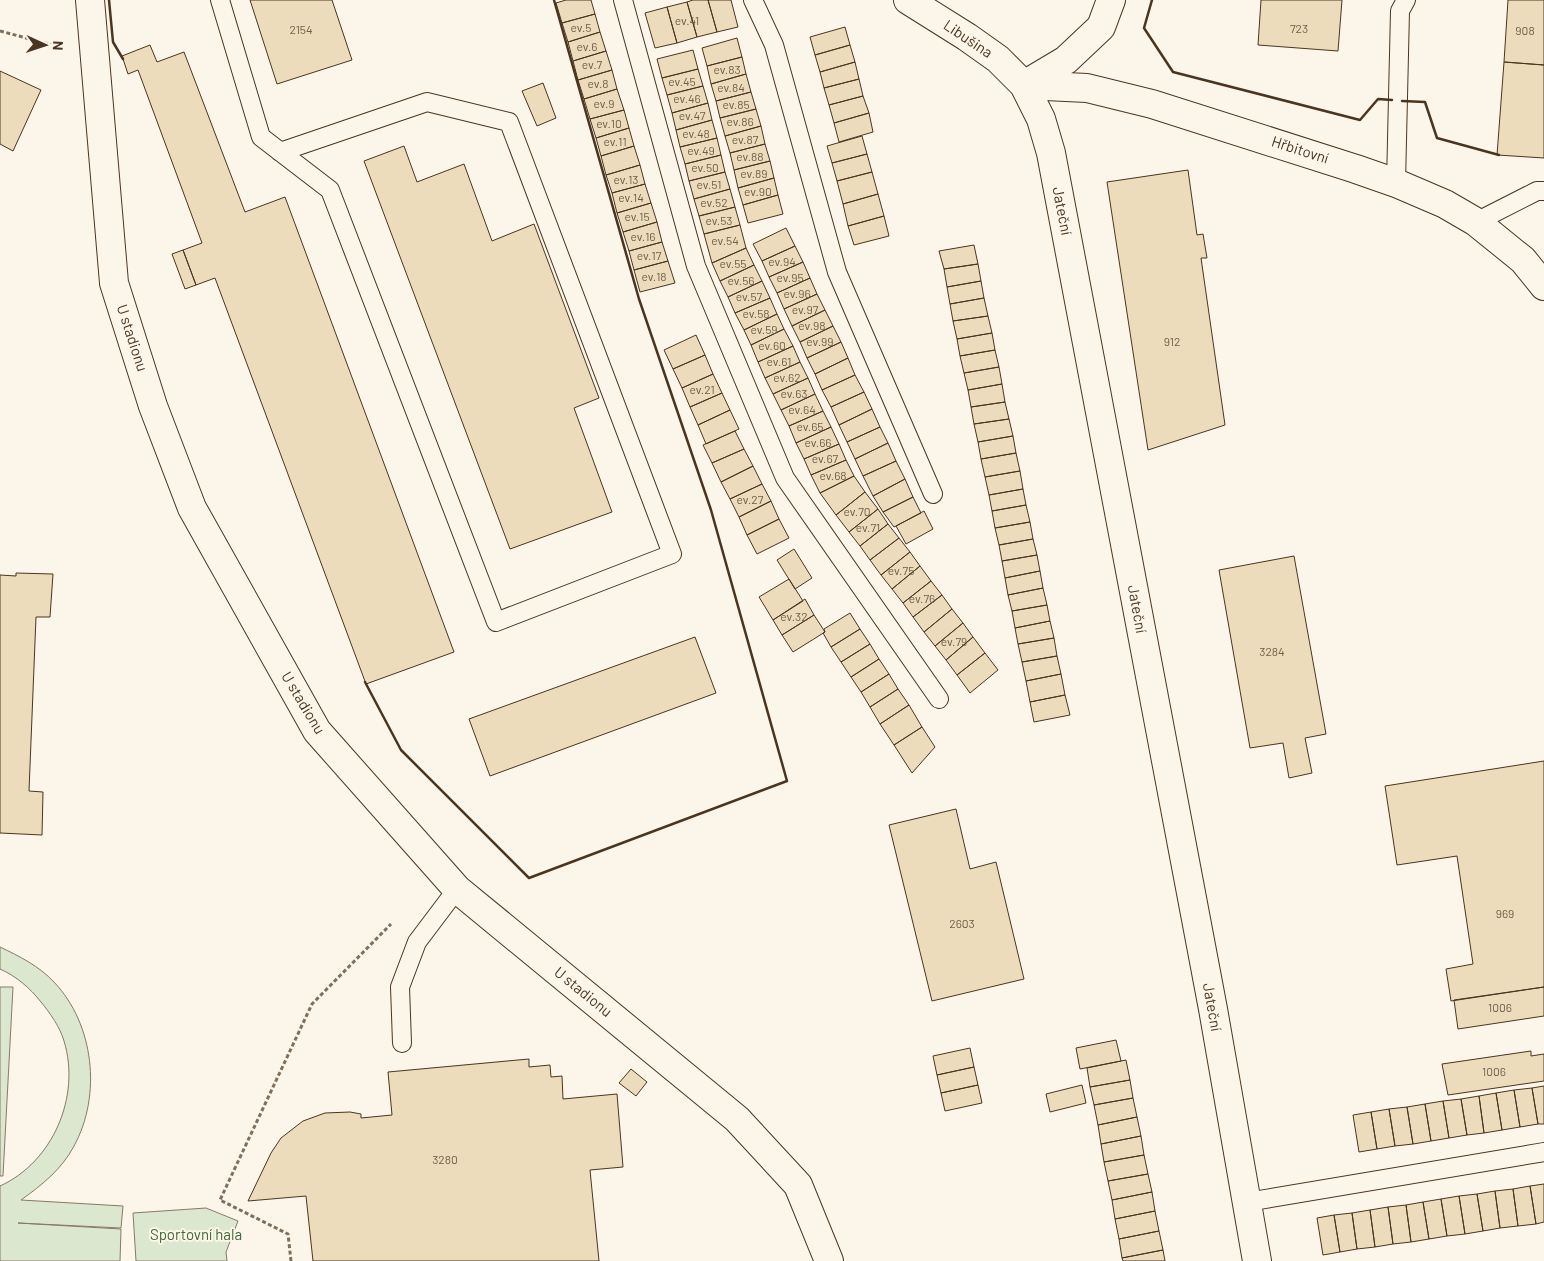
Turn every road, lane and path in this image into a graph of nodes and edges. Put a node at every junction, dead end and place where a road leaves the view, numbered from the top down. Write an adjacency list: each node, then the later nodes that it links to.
1 (90, 0): 9 (street, U stadionu)
2 (220, 0): 11 (lane)
3 (623, 0): 17 (lane)
4 (753, 0): 16 (lane)
5 (908, 0): 10 (street, Libušina)
6 (1111, 0): 10 (street)
7 (1406, 0): 12 (lane)
8 (0, 32): 9 (path)
9 (94, 57): 18 (street, U stadionu)
10 (1024, 85): 12 (street, Hřbitovní); 22 (street, Jateční)
11 (280, 152): 11 (lane)
12 (1396, 183): 14 (street, Hřbitovní)
13 (1544, 191): 14 (lane)
14 (1476, 222): 15 (street, Hřbitovní)
15 (1544, 286)
16 (933, 494)
17 (939, 699)
18 (457, 889): 20 (lane); 24 (street, U stadionu)
19 (394, 921): 23 (path)
20 (402, 1043)
21 (1544, 1152): 22 (lane)
22 (1247, 1202): 25 (street, Jateční)
23 (291, 1261)
24 (829, 1261)
25 (1257, 1261)

